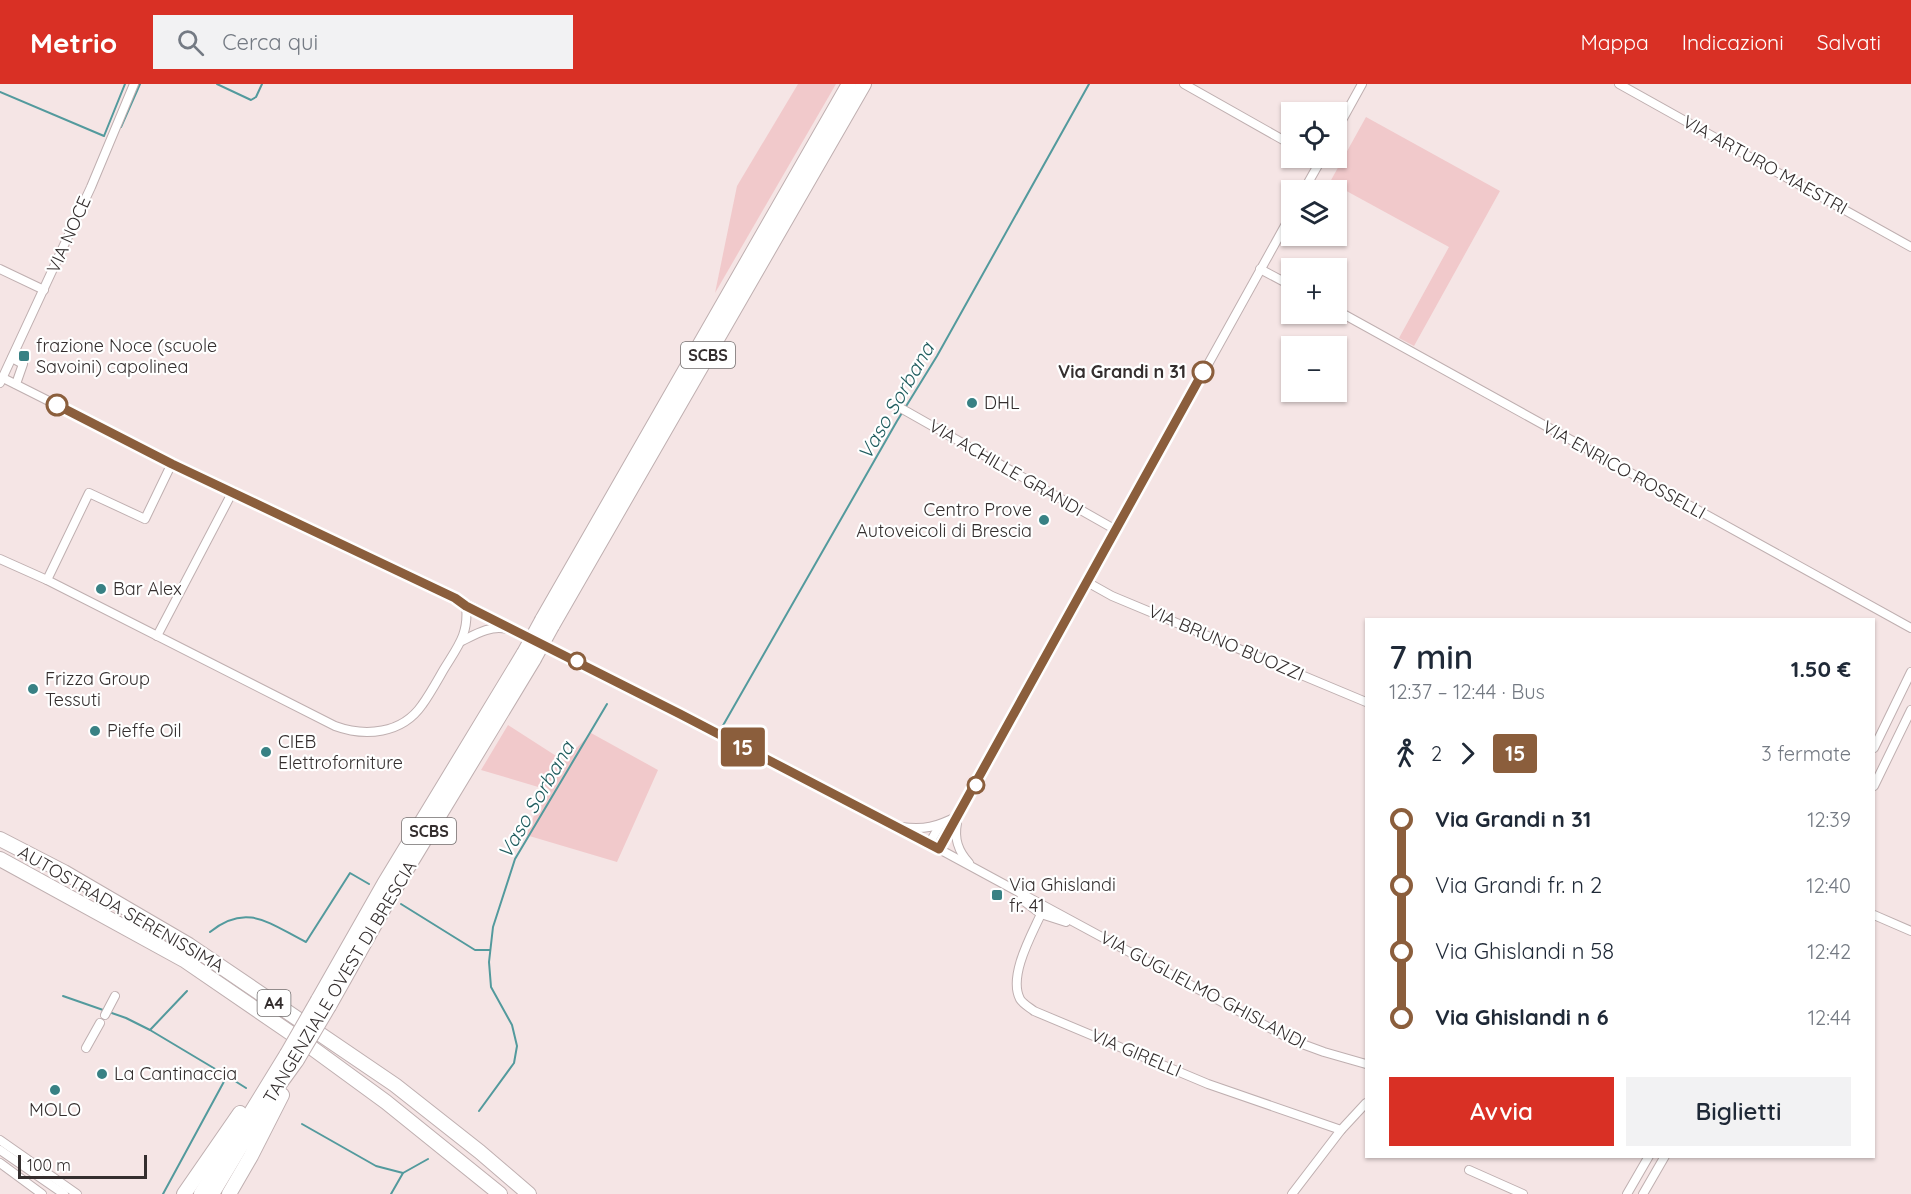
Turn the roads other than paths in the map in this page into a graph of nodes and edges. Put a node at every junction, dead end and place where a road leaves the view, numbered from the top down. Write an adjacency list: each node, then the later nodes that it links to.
1 (134, 84): 16 (street, VIA NOCE)
2 (849, 84): 30 (highway, TANGENZIALE OVEST DI BRESCIA / SCBS)
3 (864, 84): 8 (highway, TANGENZIALE OVEST DI BRESCIA / SCBS)
4 (872, 84): 8 (highway)
5 (1184, 84): 10 (street)
6 (1362, 84): 9 (street)
7 (1619, 84): 12 (street, VIA ARTURO MAESTRI)
8 (852, 105): 30 (highway, TANGENZIALE OVEST DI BRESCIA / SCBS)
9 (1347, 111)
10 (1281, 139)
11 (1281, 232): 13 (street)
12 (1911, 247)
13 (1260, 268): 15 (street); 25 (street)
14 (0, 269): 16 (street)
15 (1281, 279)
16 (44, 290): 18 (street, VIA NOCE)
17 (1347, 316): 31 (street, VIA ENRICO ROSSELLI)
18 (12, 358): 19 (street, VIA NOCE); 21 (street)
19 (4, 364): 20 (street, VIA NOCE)
20 (2, 381): 21 (street)
21 (16, 384): 23 (street)
22 (897, 406): 25 (street, VIA ACHILLE GRANDI)
23 (172, 464): 24 (street); 27 (street)
24 (232, 491): 29 (street); 34 (street)
25 (1116, 530): 28 (street)
26 (0, 559): 27 (street)
27 (47, 580): 34 (street)
28 (1087, 582): 38 (street, VIA BRUNO BUOZZI); 42 (street)
29 (466, 606): 32 (street); 35 (street)
30 (547, 623): 60 (highway, TANGENZIALE OVEST DI BRESCIA / SCBS, bridge)
31 (1911, 628)
32 (517, 630): 33 (street); 35 (street)
33 (526, 635)
34 (157, 636): 35 (street)
35 (462, 641)
36 (550, 647): 44 (street, VIA GUGLIELMO GHISLANDI)
37 (1911, 672): 40 (street)
38 (1365, 702)
39 (1911, 710): 41 (street)
40 (1875, 746)
41 (1875, 784)
42 (959, 815): 43 (street); 47 (street); 49 (street)
43 (940, 825): 44 (street); 46 (street)
44 (893, 826): 46 (street, VIA GUGLIELMO GHISLANDI)
45 (0, 839): 80 (highway, AUTOSTRADA SERENISSIMA / A4)
46 (929, 844): 47 (street, VIA GUGLIELMO GHISLANDI)
47 (939, 849): 49 (street, VIA GUGLIELMO GHISLANDI)
48 (0, 859): 79 (highway, AUTOSTRADA SERENISSIMA / A4)
49 (973, 867): 50 (street, VIA GUGLIELMO GHISLANDI)
50 (1000, 883): 51 (street, VIA GUGLIELMO GHISLANDI); 52 (street, VIA GUGLIELMO GHISLANDI)
51 (1056, 913): 52 (street); 54 (street, VIA GUGLIELMO GHISLANDI)
52 (1041, 914): 54 (street, VIA GUGLIELMO GHISLANDI); 65 (street, VIA GIRELLI)
53 (1875, 915): 55 (street)
54 (1089, 930): 61 (street, VIA GUGLIELMO GHISLANDI)
55 (1911, 931)
56 (116, 996): 57 (street)
57 (105, 1015)
58 (100, 1023): 59 (street)
59 (86, 1048)
60 (288, 1059): 75 (highway); 76 (highway, TANGENZIALE OVEST DI BRESCIA / SCBS); 77 (highway, TANGENZIALE OVEST DI BRESCIA / SCBS); 78 (highway)
61 (1352, 1061): 62 (street, VIA GUGLIELMO GHISLANDI); 63 (street, VIA GUGLIELMO GHISLANDI)
62 (1365, 1064)
63 (1365, 1071)
64 (1365, 1104): 65 (street)
65 (1341, 1130): 81 (street)
66 (0, 1140): 74 (street)
67 (0, 1150): 73 (street)
68 (1649, 1158): 83 (street)
69 (1664, 1158): 84 (street)
70 (0, 1163): 72 (street)
71 (1469, 1170): 82 (street)
72 (42, 1194)
73 (64, 1194)
74 (77, 1194)
75 (184, 1194)
76 (201, 1194)
77 (212, 1194)
78 (229, 1194)
79 (500, 1194)
80 (529, 1194)
81 (1292, 1194)
82 (1522, 1194)
83 (1627, 1194)
84 (1643, 1194)

